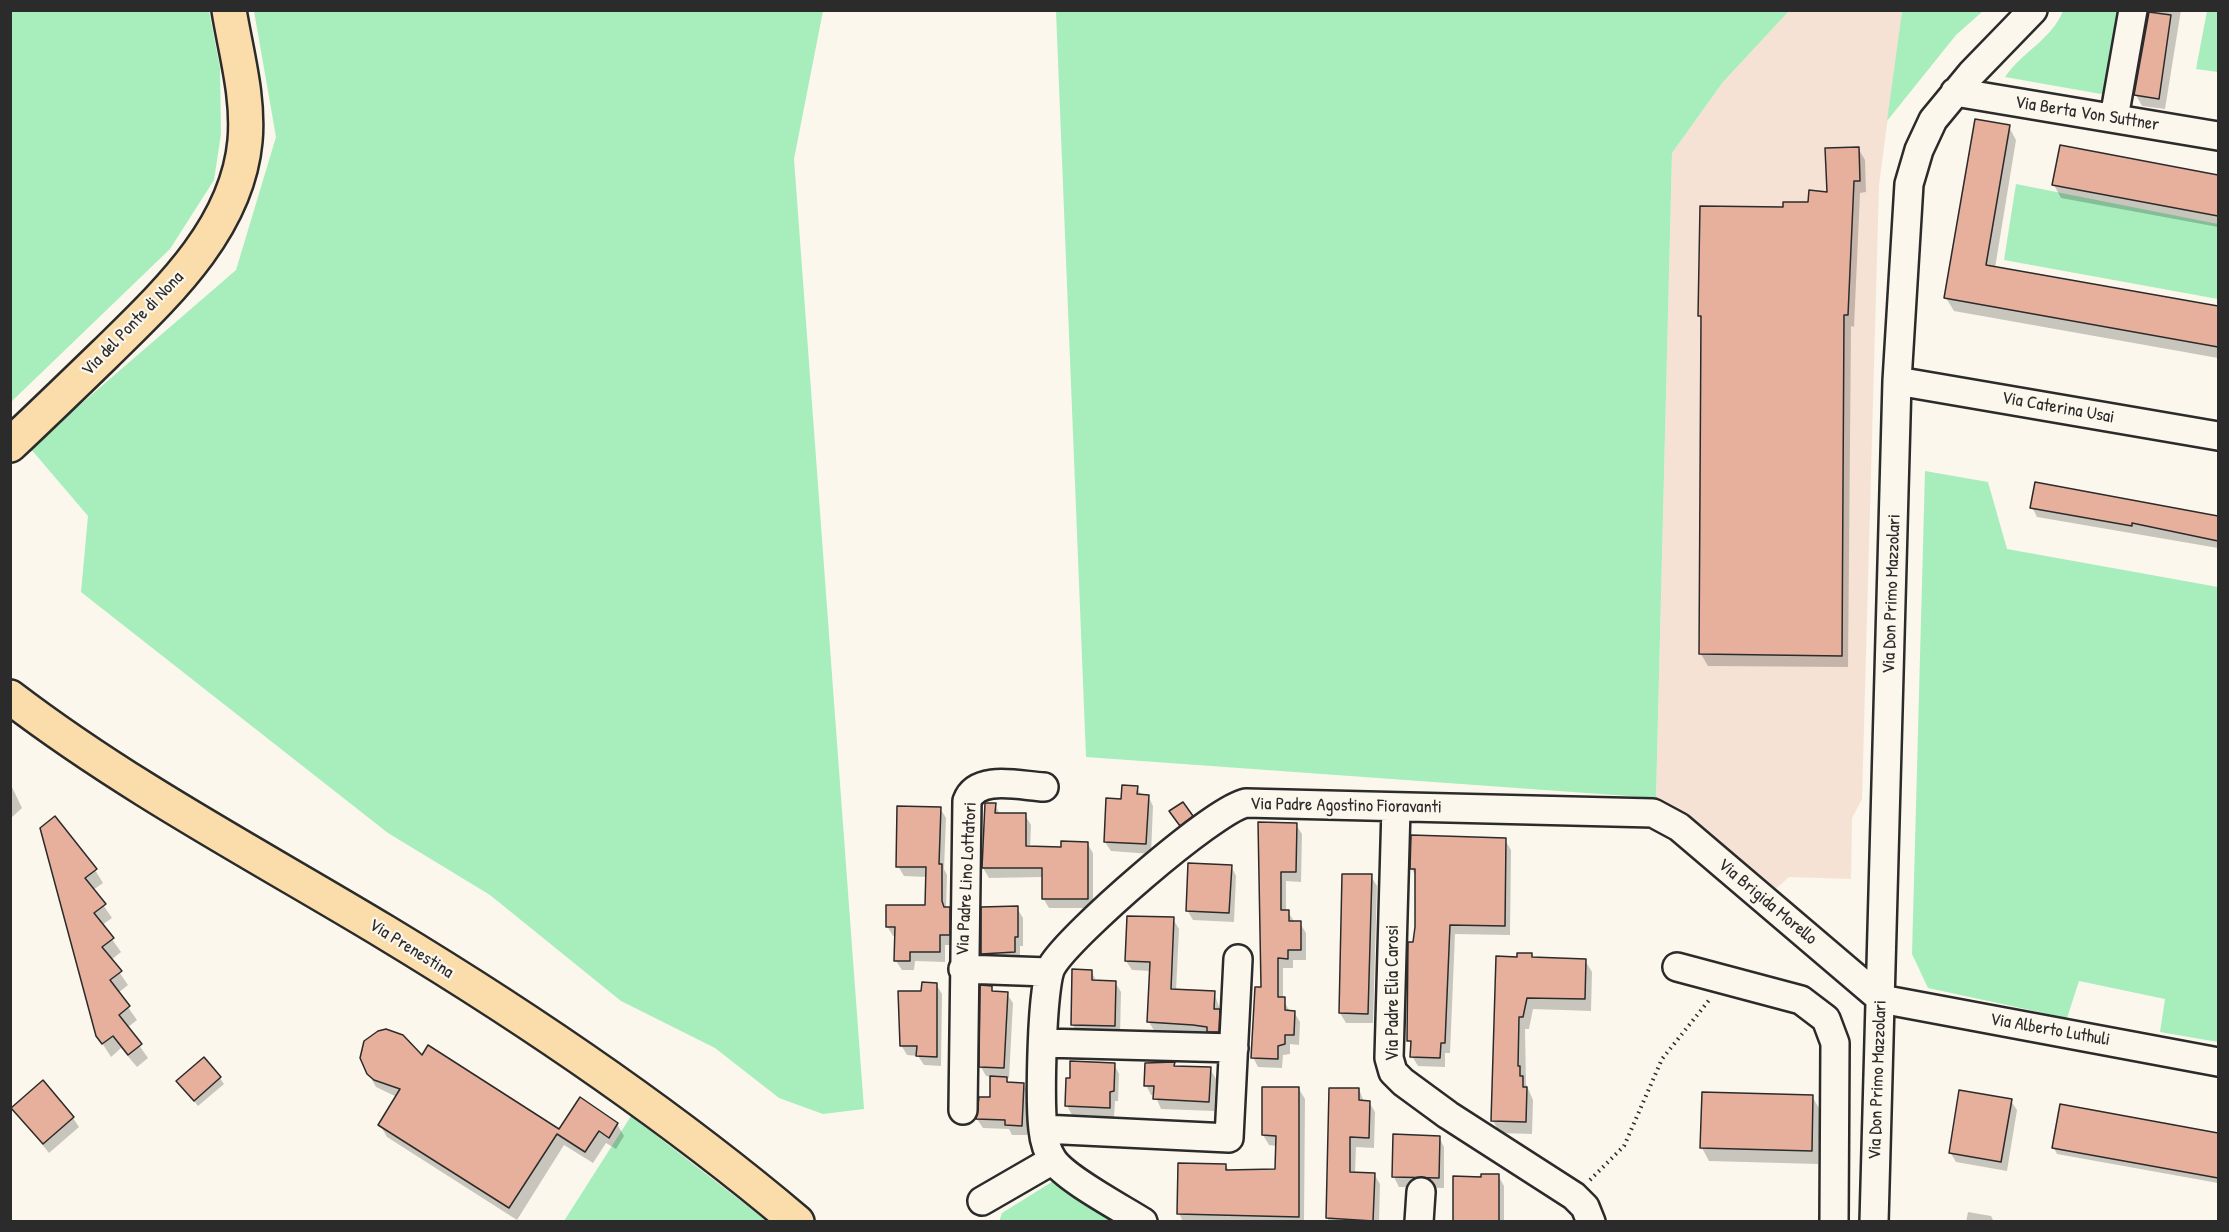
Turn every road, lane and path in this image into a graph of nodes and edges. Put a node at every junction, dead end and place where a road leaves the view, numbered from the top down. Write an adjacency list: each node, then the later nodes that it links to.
1 (229, 10): 9 (main road, Via del Ponte di Nona)
2 (2033, 10): 4 (street, Via Don Primo Mazzolari)
3 (2133, 10): 5 (street)
4 (1955, 92): 5 (street, Via Berta Von Suttner); 7 (street, Via Don Primo Mazzolari)
5 (2114, 118): 6 (street, Via Berta Von Suttner)
6 (2218, 136)
7 (1898, 381): 8 (street, Via Caterina Usai); 19 (street, Via Don Primo Mazzolari)
8 (2218, 436)
9 (10, 445)
10 (10, 698): 29 (main road, Via Prenestina)
11 (1044, 787): 16 (street, Via Padre Lino Lottatori)
12 (1396, 808): 13 (street, Via Padre Agostino Fioravanti); 17 (street, Via Padre Agostino Fioravanti); 27 (street, Via Padre Elia Carosi)
13 (1648, 812): 19 (street, Via Brigida Morello)
14 (1238, 959): 21 (street)
15 (1677, 967): 18 (street)
16 (963, 969): 17 (street, Via Padre Lino Lottatori); 23 (street, Via Padre Lino Lottatori)
17 (1048, 972): 20 (street)
18 (1726, 980): 27 (path); 33 (street)
19 (1881, 999): 22 (street, Via Alberto Luthuli); 34 (street, Via Don Primo Mazzolari)
20 (1044, 1043): 21 (street); 24 (street)
21 (1234, 1048): 24 (street)
22 (2218, 1062)
23 (963, 1110)
24 (1043, 1129): 25 (street)
25 (1053, 1160): 28 (street); 30 (street)
26 (1421, 1192): 31 (street)
27 (1574, 1196): 32 (street, Via Padre Elia Carosi)
28 (982, 1201)
29 (797, 1221)
30 (1143, 1221)
31 (1419, 1221)
32 (1591, 1221)
33 (1834, 1221)
34 (1874, 1221)

